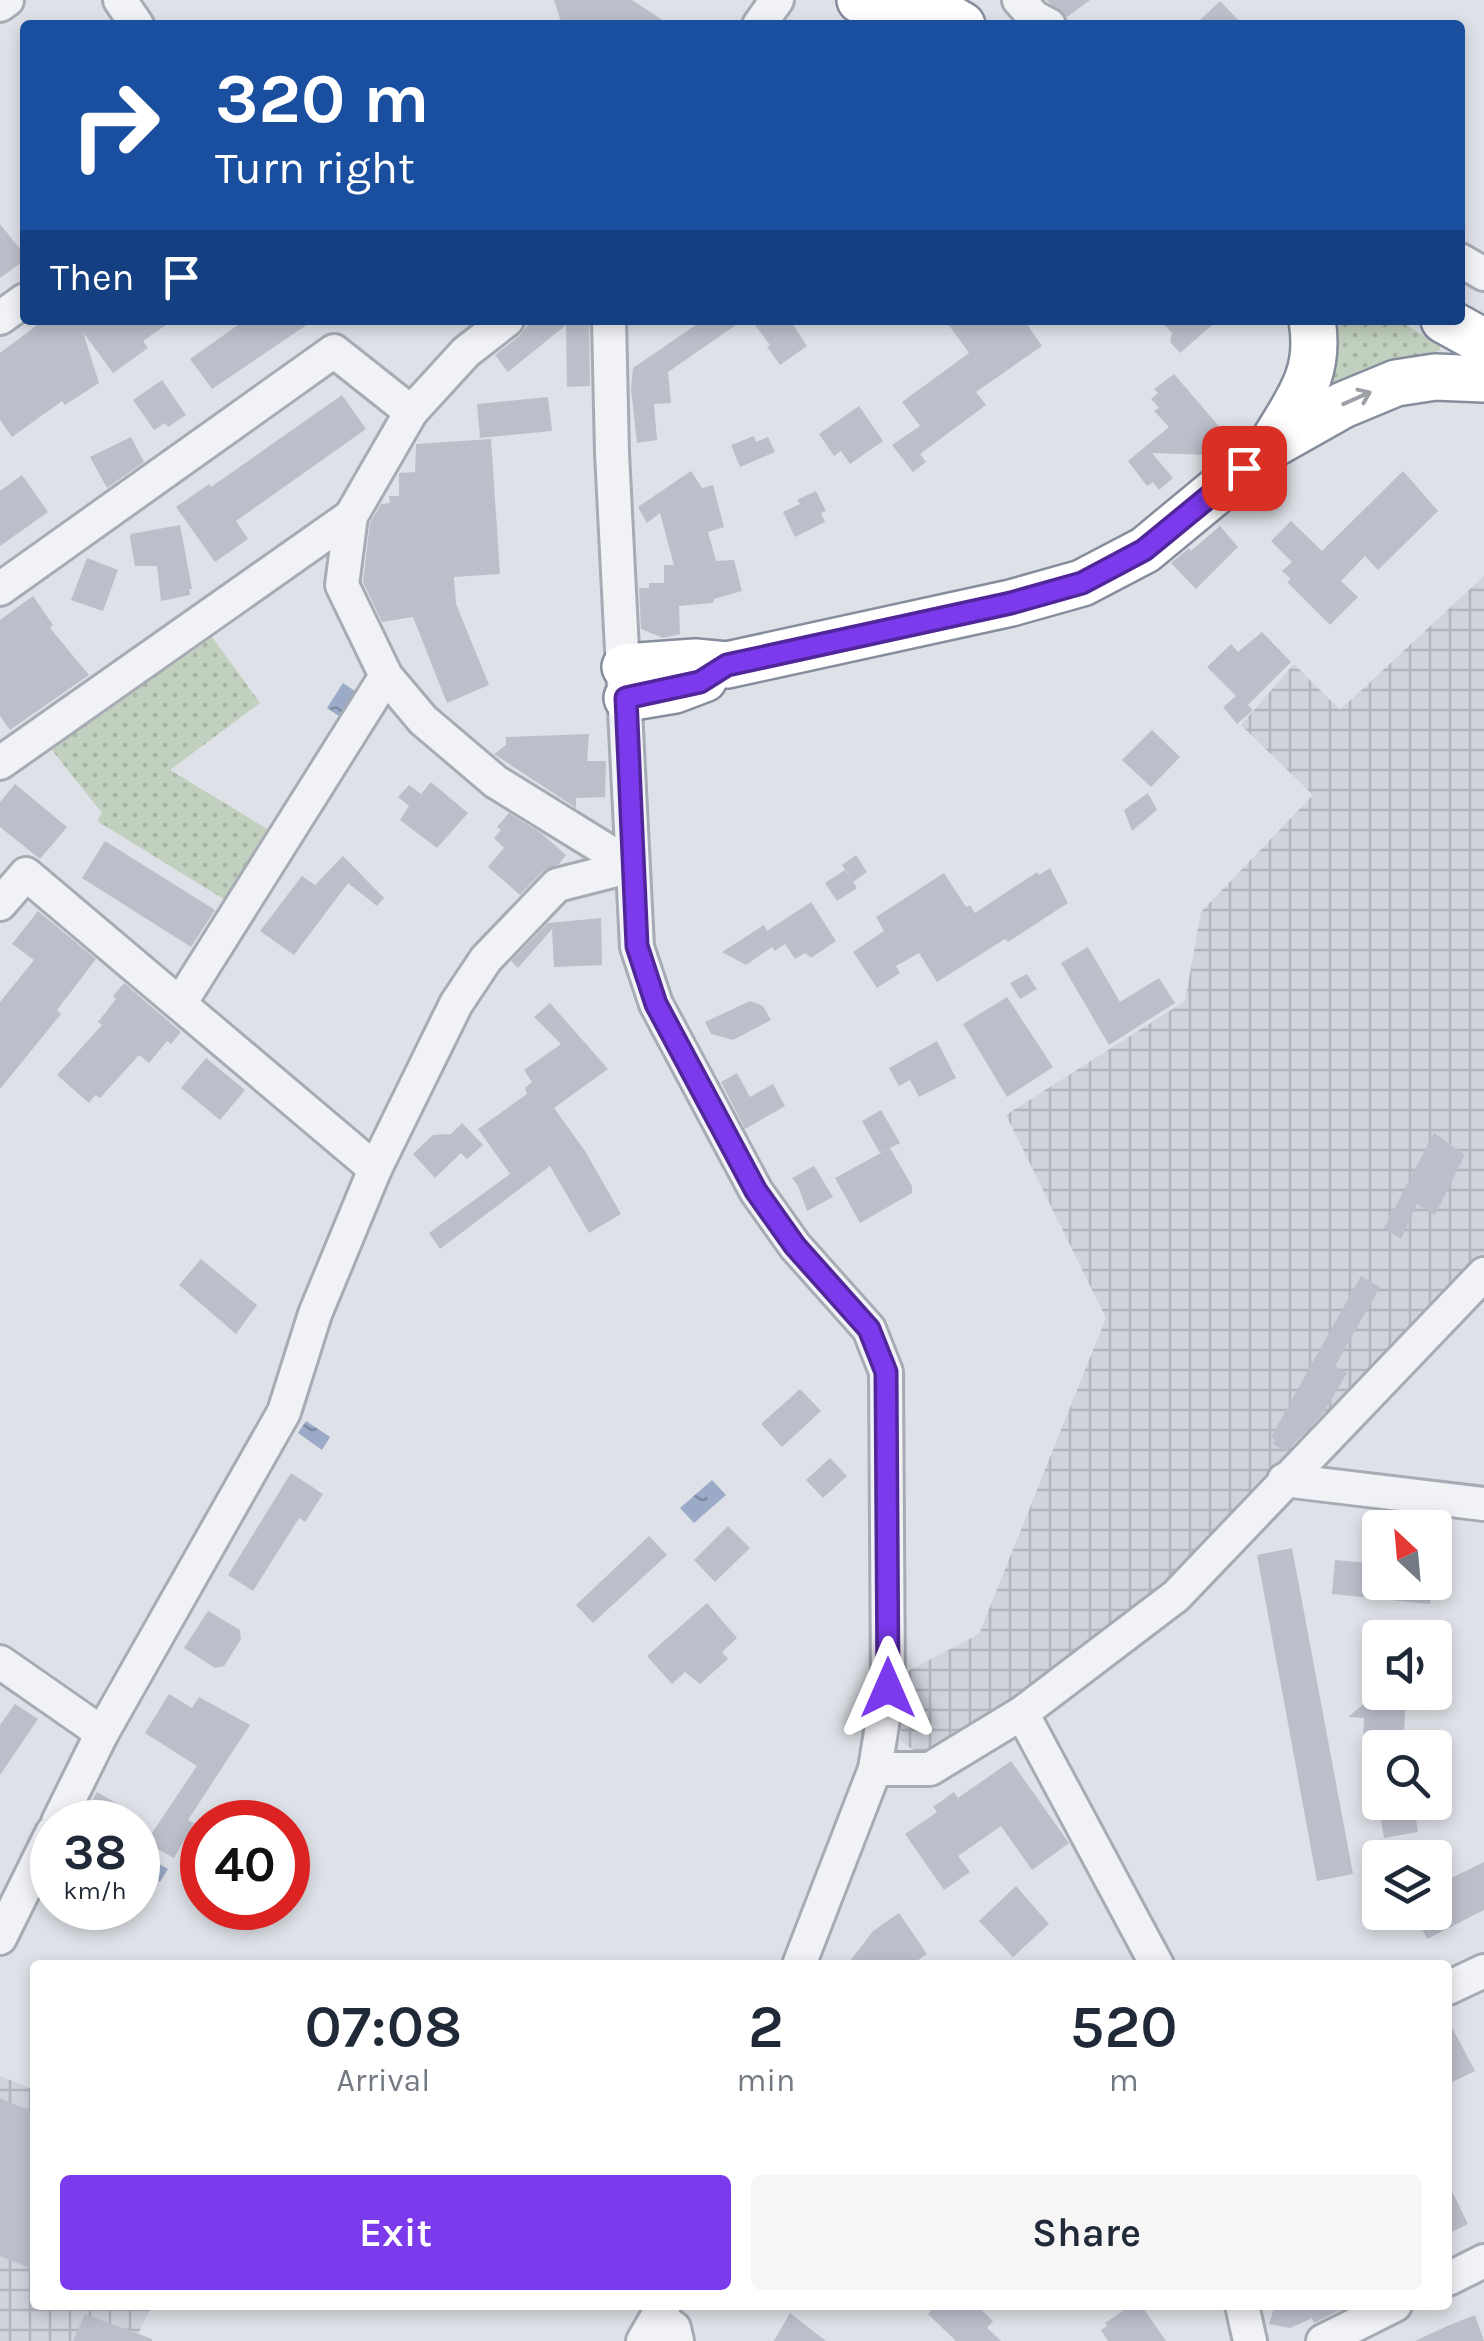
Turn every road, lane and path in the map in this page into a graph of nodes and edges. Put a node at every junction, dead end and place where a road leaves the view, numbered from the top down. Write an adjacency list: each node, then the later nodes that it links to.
1 (7, 0): 5 (street)
2 (860, 0): 6 (highway)
3 (918, 0): 7 (highway)
4 (1019, 0): 8 (street)
5 (0, 4)
6 (894, 20)
7 (953, 20)
8 (1040, 20)
9 (500, 325): 15 (street)
10 (609, 325): 20 (street)
11 (1312, 325): 16 (highway)
12 (1453, 325): 13 (highway)
13 (1484, 342)
14 (1484, 379): 16 (highway, one-way to 14)
15 (411, 412): 17 (street); 18 (street)
16 (1272, 445): 20 (highway)
17 (351, 516): 19 (street); 21 (street)
18 (0, 589)
19 (386, 676): 22 (street); 24 (street)
20 (626, 682): 22 (street)
21 (0, 763)
22 (632, 866): 25 (street); 32 (street)
23 (0, 904): 24 (street)
24 (181, 1002): 25 (street)
25 (375, 1169): 31 (street)
26 (1484, 1274): 27 (street)
27 (1284, 1480): 28 (street); 30 (street)
28 (1484, 1504)
29 (0, 1662): 31 (street)
30 (1022, 1713): 32 (street); 37 (street)
31 (102, 1734): 33 (street)
32 (875, 1769): 36 (street)
33 (69, 1800)
34 (30, 1877): 35 (street)
35 (0, 1938)
36 (802, 1960)
37 (1154, 1960)
38 (1484, 1970): 39 (street)
39 (1452, 1986)
40 (1484, 2260): 41 (street)
41 (1452, 2277)
42 (1243, 2310): 44 (street)
43 (1385, 2310): 45 (street)
44 (1250, 2341)
45 (1323, 2341)

